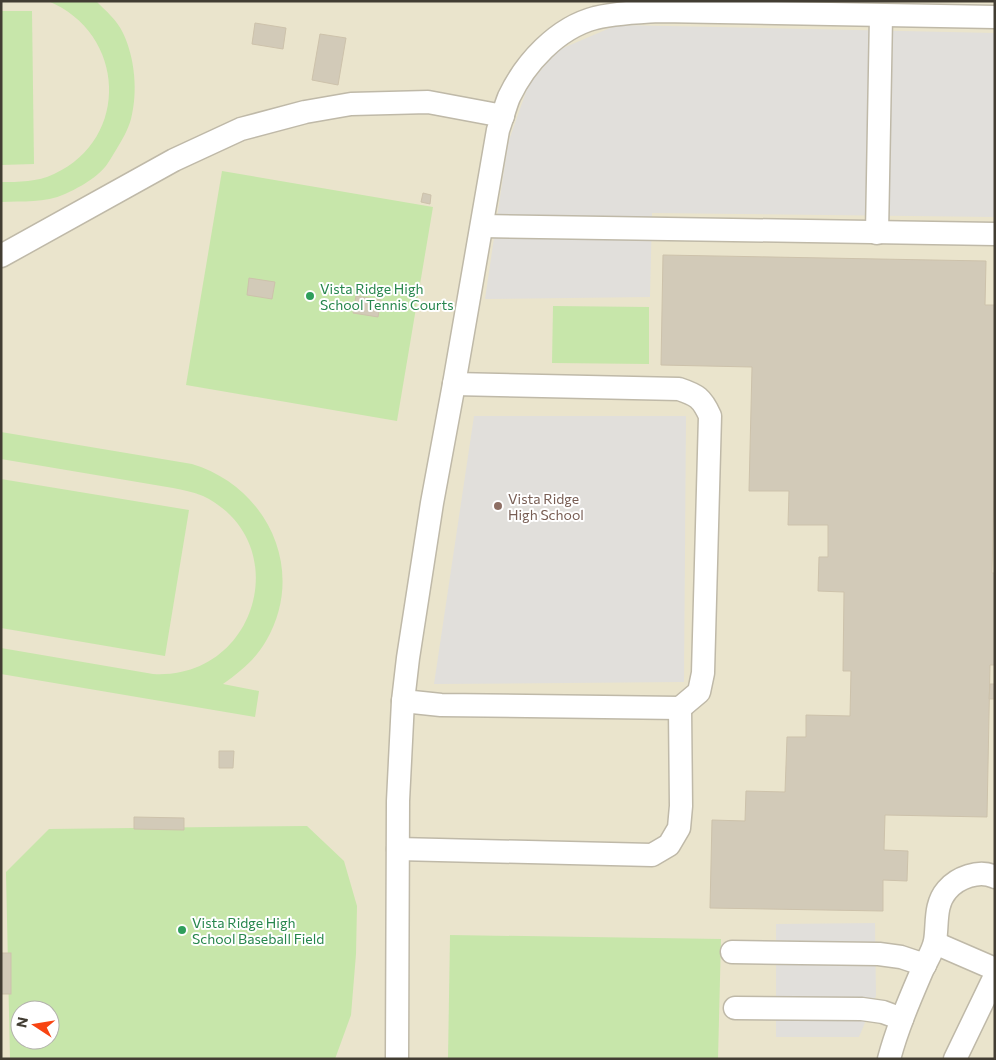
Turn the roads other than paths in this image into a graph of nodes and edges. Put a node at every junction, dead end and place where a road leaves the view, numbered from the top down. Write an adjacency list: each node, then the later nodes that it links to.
1 (881, 16): 2 (lane); 3 (lane); 5 (lane)
2 (995, 17)
3 (503, 116): 4 (lane); 7 (lane)
4 (482, 226): 5 (lane); 8 (lane)
5 (877, 233): 6 (lane)
6 (995, 234)
7 (1, 256)
8 (454, 384): 9 (lane); 10 (lane)
9 (403, 701): 10 (lane); 11 (lane)
10 (680, 708): 11 (lane)
11 (398, 849): 20 (lane)
12 (995, 877): 13 (lane)
13 (935, 943): 15 (lane); 16 (lane)
14 (732, 952): 15 (lane)
15 (924, 965): 19 (lane)
16 (995, 969)
17 (995, 976): 22 (lane)
18 (735, 1008): 19 (lane)
19 (902, 1019): 21 (lane)
20 (397, 1059)
21 (889, 1059)
22 (955, 1059)

